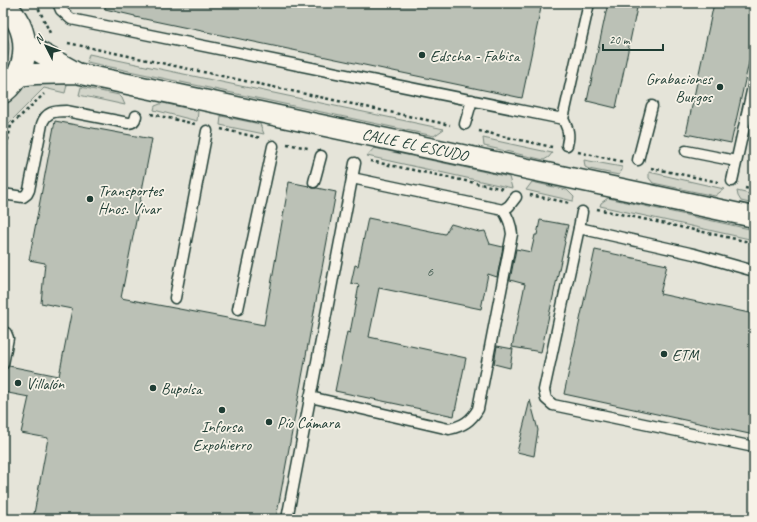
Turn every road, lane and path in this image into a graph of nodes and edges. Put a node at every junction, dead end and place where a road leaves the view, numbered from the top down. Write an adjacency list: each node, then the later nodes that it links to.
1 (36, 3): 5 (path)
2 (58, 3): 11 (lane)
3 (589, 3): 14 (lane)
4 (4, 5): 7 (main road)
5 (53, 40)
6 (61, 42): 15 (path)
7 (25, 44): 8 (street, CALLE EL ESCUDO); 10 (main road)
8 (76, 73): 10 (street, CALLE EL ESCUDO); 32 (street, CALLE EL ESCUDO)
9 (754, 82): 21 (lane)
10 (10, 84)
11 (472, 100): 14 (lane); 15 (lane)
12 (652, 106): 23 (lane)
13 (136, 116): 28 (lane)
14 (563, 119): 18 (lane)
15 (464, 127): 18 (path)
16 (207, 131): 35 (lane)
17 (273, 146): 36 (lane)
18 (566, 148): 23 (path)
19 (686, 151): 21 (lane)
20 (321, 156): 25 (lane)
21 (736, 161): 26 (lane)
22 (355, 163): 24 (lane)
23 (637, 163): 26 (path)
24 (352, 178): 30 (lane); 39 (lane)
25 (314, 182)
26 (731, 184): 27 (path)
27 (754, 190)
28 (3, 194)
29 (516, 197): 30 (lane)
30 (503, 210): 39 (lane)
31 (582, 212): 33 (lane)
32 (754, 217)
33 (579, 228): 34 (lane); 40 (lane)
34 (754, 271)
35 (175, 298)
36 (238, 309)
37 (3, 332): 38 (lane)
38 (3, 364)
39 (310, 397): 41 (lane)
40 (754, 447)
41 (287, 519)

